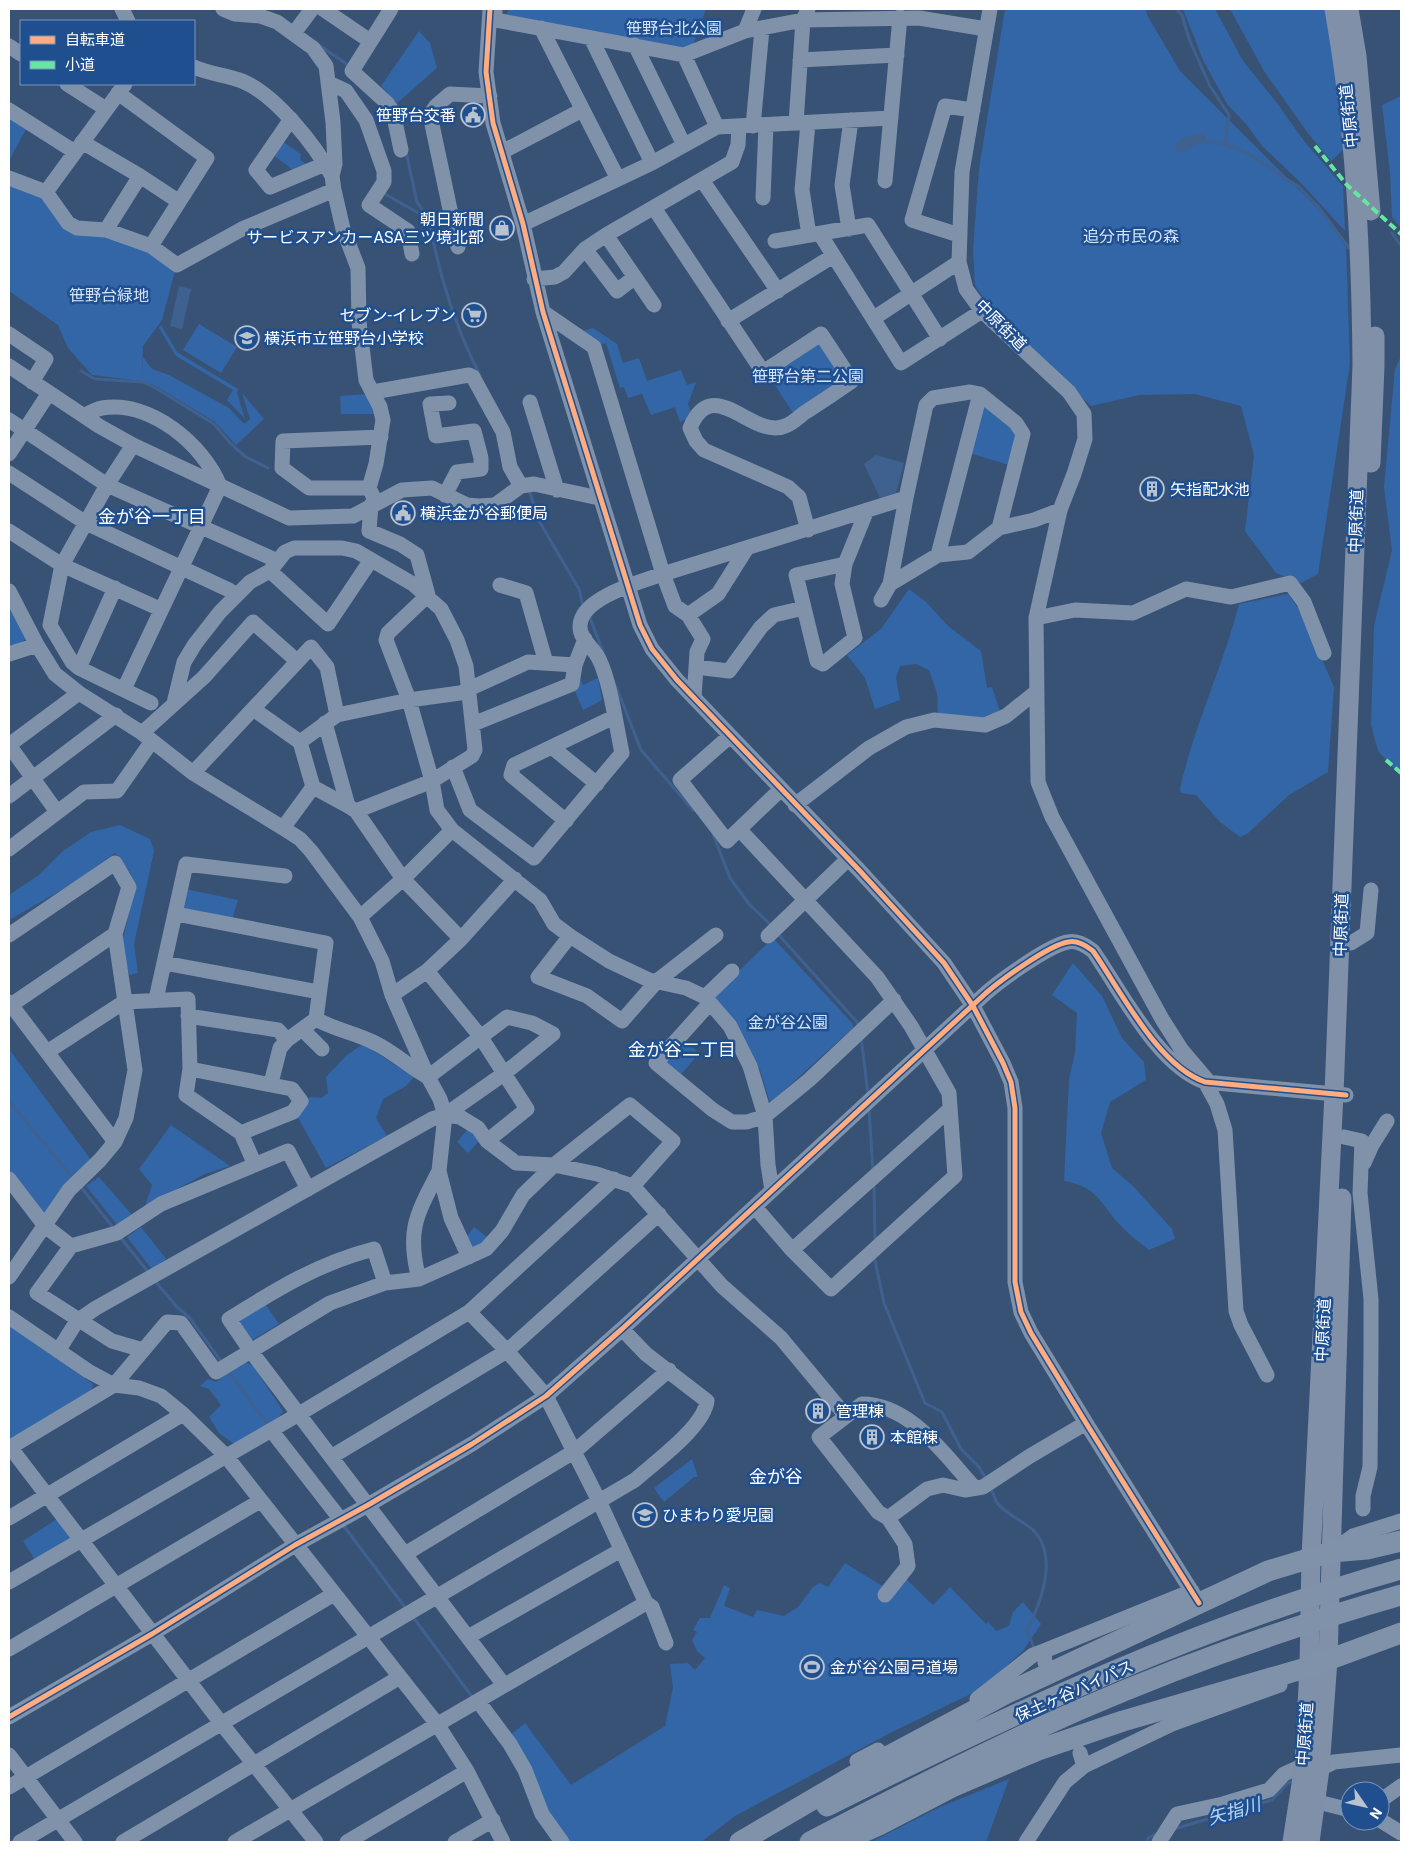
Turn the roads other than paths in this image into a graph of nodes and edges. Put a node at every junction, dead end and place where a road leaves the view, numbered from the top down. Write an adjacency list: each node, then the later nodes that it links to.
1 (223, 9): 18 (street)
2 (312, 9): 18 (street)
3 (323, 9): 20 (street)
4 (391, 9): 20 (street)
5 (754, 9): 17 (street)
6 (990, 9): 16 (street, 中原街道)
7 (1334, 9): 212 (main road, 中原街道)
8 (1349, 9): 186 (main road, 中原街道)
9 (492, 12): 14 (street); 31 (street)
10 (867, 13): 12 (street); 13 (street)
11 (921, 13): 13 (street); 16 (street)
12 (805, 15): 15 (street); 26 (street)
13 (900, 17): 25 (street)
14 (541, 28): 19 (street); 34 (street)
15 (762, 29): 17 (street); 40 (street)
16 (986, 29): 35 (street, 中原街道)
17 (745, 31): 24 (street)
18 (294, 33): 28 (street)
19 (591, 38): 21 (street); 46 (street)
20 (370, 41): 44 (street)
21 (635, 45): 24 (street); 42 (street)
22 (9, 46): 23 (street)
23 (20, 53)
24 (684, 55): 41 (street)
25 (897, 55): 26 (street); 36 (street)
26 (800, 60): 39 (street)
27 (195, 67): 37 (street)
28 (329, 83): 48 (street); 67 (street)
29 (68, 85): 33 (street)
30 (122, 88): 33 (street); 55 (street)
31 (490, 96): 45 (street); 65 (street)
32 (9, 110): 43 (street)
33 (106, 110): 43 (street)
34 (582, 110): 45 (street); 50 (street)
35 (973, 110): 62 (street, 中原街道); 62 (street)
36 (891, 118): 38 (street); 52 (street)
37 (291, 119): 48 (street); 48 (street)
38 (851, 120): 39 (street); 58 (street)
39 (802, 123): 40 (street); 61 (street)
40 (752, 125): 41 (street); 51 (street); 54 (street)
41 (717, 127): 42 (street)
42 (684, 145): 46 (street)
43 (79, 147): 47 (street); 53 (street)
44 (401, 150)
45 (502, 152): 57 (street)
46 (652, 163): 50 (street)
47 (140, 176): 55 (street); 59 (street)
48 (330, 177): 64 (street); 83 (street)
49 (9, 178): 53 (street)
50 (618, 179): 57 (street)
51 (702, 180): 56 (street); 72 (street)
52 (885, 181)
53 (46, 192): 59 (street)
54 (763, 198)
55 (178, 201): 64 (street)
56 (654, 208): 60 (street); 78 (street)
57 (523, 224): 71 (street)
58 (849, 229): 61 (street); 73 (street)
59 (106, 230): 64 (street)
60 (606, 235): 66 (street); 70 (street)
61 (814, 235): 63 (street); 68 (street)
62 (959, 235): 69 (street, 中原街道)
63 (775, 241)
64 (151, 246)
65 (458, 247)
66 (585, 250): 70 (street); 71 (street)
67 (412, 254)
68 (833, 256): 72 (street); 77 (street)
69 (959, 262): 73 (street); 75 (street, 中原街道)
70 (635, 277): 74 (street)
71 (534, 279): 76 (street)
72 (778, 291): 78 (street)
73 (910, 293): 77 (street); 80 (street)
74 (654, 305)
75 (982, 311): 80 (street); 105 (street, 中原街道)
76 (543, 312): 101 (street); 118 (street)
77 (874, 318): 80 (street)
78 (728, 321): 109 (street)
79 (9, 334): 82 (street)
80 (940, 339)
81 (9, 366): 82 (street)
82 (32, 382): 84 (street)
83 (373, 392): 91 (street); 97 (street)
84 (49, 393): 88 (street); 90 (street)
85 (980, 394): 102 (street); 108 (street); 112 (street)
86 (530, 402): 99 (street)
87 (449, 403): 100 (street)
88 (84, 416): 92 (street); 96 (street)
89 (9, 420): 90 (street)
90 (25, 430): 93 (street); 95 (street)
91 (381, 437): 98 (street); 98 (street)
92 (133, 445): 95 (street); 96 (street)
93 (9, 454)
94 (9, 473): 106 (street)
95 (107, 485): 106 (street); 107 (street)
96 (220, 486): 103 (street); 107 (street)
97 (521, 486): 99 (street); 100 (street)
98 (369, 488): 103 (street)
99 (557, 490): 101 (street)
100 (445, 495): 103 (street)
101 (599, 498): 121 (street)
102 (906, 498): 104 (street); 119 (street)
103 (373, 504): 125 (street)
104 (867, 510): 109 (street); 114 (street)
105 (1060, 510): 108 (street); 130 (street, 中原街道)
106 (86, 523): 115 (street); 117 (street)
107 (200, 527): 116 (street); 117 (street)
108 (999, 528): 112 (street)
109 (808, 530): 111 (street)
110 (9, 531): 115 (street)
111 (747, 548): 118 (street); 129 (street)
112 (938, 555): 119 (street)
113 (371, 560): 116 (street); 116 (street); 125 (street)
114 (845, 564): 128 (street); 128 (street)
115 (62, 565): 122 (street); 139 (street)
116 (274, 566): 124 (street)
117 (180, 568): 124 (street); 127 (street)
118 (663, 574): 121 (street); 129 (street)
119 (890, 584): 126 (street)
120 (500, 585): 136 (street)
121 (627, 587): 131 (street); 144 (street)
122 (114, 588): 127 (street); 139 (street)
123 (9, 591): 132 (street)
124 (236, 595): 146 (street)
125 (428, 595): 140 (street); 145 (street)
126 (881, 600)
127 (160, 608): 141 (street)
128 (804, 608): 138 (street)
129 (688, 615): 138 (street)
130 (1036, 618): 133 (street); 142 (street, 中原街道)
131 (584, 639): 137 (street); 149 (street)
132 (37, 645): 134 (street); 143 (street)
133 (1324, 653)
134 (9, 654)
135 (297, 661): 146 (street); 147 (street); 150 (street)
136 (546, 663): 137 (street); 140 (street)
137 (575, 665): 151 (street)
138 (696, 667): 144 (street)
139 (79, 668): 141 (street)
140 (470, 687): 145 (street); 151 (street)
141 (124, 689): 146 (street)
142 (1036, 692): 164 (street); 210 (street, 中原街道)
143 (79, 693): 148 (street); 158 (street)
144 (694, 698): 152 (street)
145 (409, 700): 150 (street); 159 (street)
146 (163, 707): 153 (street)
147 (253, 709): 154 (street); 157 (street)
148 (116, 716): 153 (street); 158 (street)
149 (614, 717): 155 (street); 160 (street)
150 (331, 719): 154 (street); 165 (street)
151 (473, 724): 156 (street)
152 (730, 736): 162 (street); 170 (street)
153 (147, 737): 157 (street); 166 (street)
154 (300, 742): 161 (street)
155 (553, 748): 160 (street); 167 (street)
156 (453, 767): 159 (street); 167 (street)
157 (193, 774): 168 (street)
158 (32, 778): 163 (street); 166 (street)
159 (432, 781): 165 (street); 169 (street)
160 (597, 784): 167 (street)
161 (314, 787): 165 (street); 168 (street)
162 (780, 790): 164 (street); 170 (street)
163 (9, 796)
164 (795, 805): 172 (street)
165 (352, 808): 174 (street)
166 (57, 812): 171 (street)
167 (566, 821)
168 (283, 828): 179 (street)
169 (452, 830): 174 (street); 175 (street)
170 (740, 830): 177 (street)
171 (9, 849)
172 (848, 859): 177 (street); 198 (street)
173 (285, 876): 178 (street)
174 (403, 879): 179 (street); 185 (street)
175 (515, 879): 183 (street); 185 (street)
176 (1371, 890): 186 (street)
177 (806, 900): 184 (street); 195 (street)
178 (176, 914): 187 (street); 191 (street)
179 (360, 917): 192 (street)
180 (116, 934): 181 (street); 196 (street); 197 (street)
181 (9, 935)
182 (716, 935): 190 (street)
183 (570, 936): 190 (street); 190 (street)
184 (768, 936)
185 (461, 940): 188 (street)
186 (1351, 943): 212 (main road, 中原街道)
187 (164, 963): 191 (street); 193 (street)
188 (427, 971): 192 (street); 202 (street)
189 (732, 971): 194 (street)
190 (657, 981): 194 (street)
191 (319, 992): 200 (street)
192 (392, 995): 209 (street)
193 (156, 999): 196 (street); 199 (street)
194 (708, 1000): 215 (street); 215 (street)
195 (894, 1000): 205 (street); 215 (street)
196 (124, 1002): 206 (street); 220 (street)
197 (10, 1003): 206 (street)
198 (973, 1006): 205 (street); 210 (street); 255 (street)
199 (188, 1016): 203 (street); 207 (street)
200 (316, 1019): 201 (street); 209 (street)
201 (302, 1029): 203 (street); 204 (street)
202 (480, 1036): 208 (street); 208 (street); 209 (street)
203 (287, 1040): 211 (street)
204 (322, 1049)
205 (925, 1049): 213 (street); 229 (street)
206 (47, 1052): 220 (street)
207 (190, 1069): 211 (street); 217 (street)
208 (505, 1073): 214 (street); 219 (street)
209 (428, 1077): 214 (street)
210 (1207, 1082): 212 (street); 249 (street, 中原街道)
211 (271, 1083): 217 (street)
212 (1340, 1095): 218 (main road, 中原街道); 276 (main road, 中原街道)
213 (950, 1108): 234 (street); 234 (street)
214 (445, 1115): 219 (street); 223 (street); 228 (street)
215 (765, 1116): 229 (street)
216 (1386, 1121): 224 (street)
217 (241, 1133): 221 (street)
218 (1344, 1137): 224 (street); 276 (main road, 中原街道)
219 (488, 1141): 222 (street)
220 (115, 1142): 232 (street)
221 (255, 1164): 228 (street); 233 (street)
222 (554, 1165): 225 (street); 227 (street); 235 (street)
223 (439, 1171): 235 (street); 238 (street)
224 (1360, 1171): 266 (street)
225 (614, 1179): 227 (street); 240 (street)
226 (9, 1182): 232 (street)
227 (633, 1186): 231 (street)
228 (308, 1189): 242 (street)
229 (772, 1190): 230 (street)
230 (754, 1207): 234 (street); 236 (street)
231 (659, 1214): 236 (street); 247 (street)
232 (45, 1226): 233 (street); 237 (street)
233 (71, 1246): 242 (street)
234 (792, 1250)
235 (476, 1257): 238 (street)
236 (698, 1258): 243 (street); 254 (street)
237 (9, 1277)
238 (419, 1279): 239 (street)
239 (385, 1283): 246 (street); 246 (street)
240 (469, 1312): 247 (street); 253 (street)
241 (9, 1317): 244 (street)
242 (77, 1321): 244 (street); 245 (street)
243 (622, 1329): 248 (street); 251 (street)
244 (58, 1350): 250 (street)
245 (142, 1350): 246 (street); 250 (street)
246 (250, 1350): 253 (street)
247 (507, 1351): 251 (street); 260 (street)
248 (670, 1370): 258 (street); 264 (street)
249 (1267, 1375)
250 (114, 1385): 252 (street); 257 (street)
251 (546, 1396): 258 (street); 265 (street)
252 (183, 1414): 259 (street); 262 (street)
253 (299, 1414): 256 (street); 260 (street)
254 (845, 1415): 261 (street); 268 (street)
255 (1086, 1423): 261 (street); 284 (street)
256 (271, 1430): 259 (street); 269 (street)
257 (9, 1447): 262 (street)
258 (575, 1451): 264 (street); 275 (street)
259 (226, 1456): 263 (street); 271 (street)
260 (331, 1456): 265 (street)
261 (983, 1485): 268 (street)
262 (47, 1496): 267 (street); 271 (street)
263 (260, 1501): 273 (street); 279 (street)
264 (599, 1501): 274 (street); 283 (street)
265 (368, 1505): 269 (street); 275 (street)
266 (1363, 1509)
267 (9, 1518)
268 (888, 1518): 281 (street)
269 (341, 1520): 273 (street)
270 (1401, 1520): 276 (street)
271 (81, 1540): 278 (street); 279 (street)
272 (1401, 1541): 276 (highway)
273 (295, 1544): 280 (street); 287 (street)
274 (620, 1550): 285 (street); 289 (street)
275 (405, 1554): 283 (street)
276 (1321, 1554): 284 (highway); 292 (main road, 中原街道)
277 (1401, 1569): 327 (highway, 保土ヶ谷バイパス)
278 (9, 1582)
279 (115, 1585): 287 (street); 291 (street)
280 (334, 1594): 288 (street); 294 (street)
281 (885, 1595)
282 (1401, 1595): 328 (highway, 保土ヶ谷バイパス)
283 (437, 1596): 288 (street); 289 (street)
284 (1196, 1597): 302 (street); 326 (highway)
285 (646, 1603): 290 (street); 295 (street)
286 (1401, 1633): 292 (highway)
287 (152, 1634): 294 (street); 297 (street)
288 (368, 1637): 293 (street); 298 (street)
289 (468, 1637): 295 (street)
290 (666, 1643)
291 (9, 1649)
292 (1318, 1664): 304 (main road, 中原街道); 329 (highway); 330 (street)
293 (400, 1677): 299 (street); 303 (street)
294 (189, 1680): 298 (street); 306 (street)
295 (504, 1685): 296 (street)
296 (478, 1700): 299 (street); 325 (street)
297 (9, 1717)
298 (222, 1723): 303 (street); 313 (street)
299 (437, 1724): 305 (street); 312 (street)
300 (9, 1755): 306 (street)
301 (1401, 1755): 304 (street)
302 (857, 1761)
303 (254, 1764): 312 (street); 319 (street)
304 (1312, 1767): 310 (main road, 中原街道); 331 (street)
305 (467, 1771): 314 (street); 322 (street)
306 (25, 1777): 308 (street); 313 (street)
307 (1401, 1786): 309 (street)
308 (9, 1787)
309 (1390, 1794)
310 (1308, 1800): 311 (street); 332 (main road, 中原街道); 333 (main road, 中原街道)
311 (1340, 1808)
312 (290, 1811): 320 (street); 321 (street)
313 (58, 1820): 317 (street); 318 (street)
314 (492, 1820): 323 (street); 324 (street)
315 (1390, 1826): 316 (street)
316 (1401, 1833)
317 (20, 1842)
318 (75, 1842)
319 (123, 1842)
320 (235, 1842)
321 (316, 1842)
322 (347, 1842)
323 (455, 1842)
324 (503, 1842)
325 (562, 1842)
326 (740, 1842)
327 (759, 1842)
328 (810, 1842)
329 (841, 1842)
330 (1026, 1842)
331 (1160, 1842)
332 (1292, 1842)
333 (1310, 1842)

